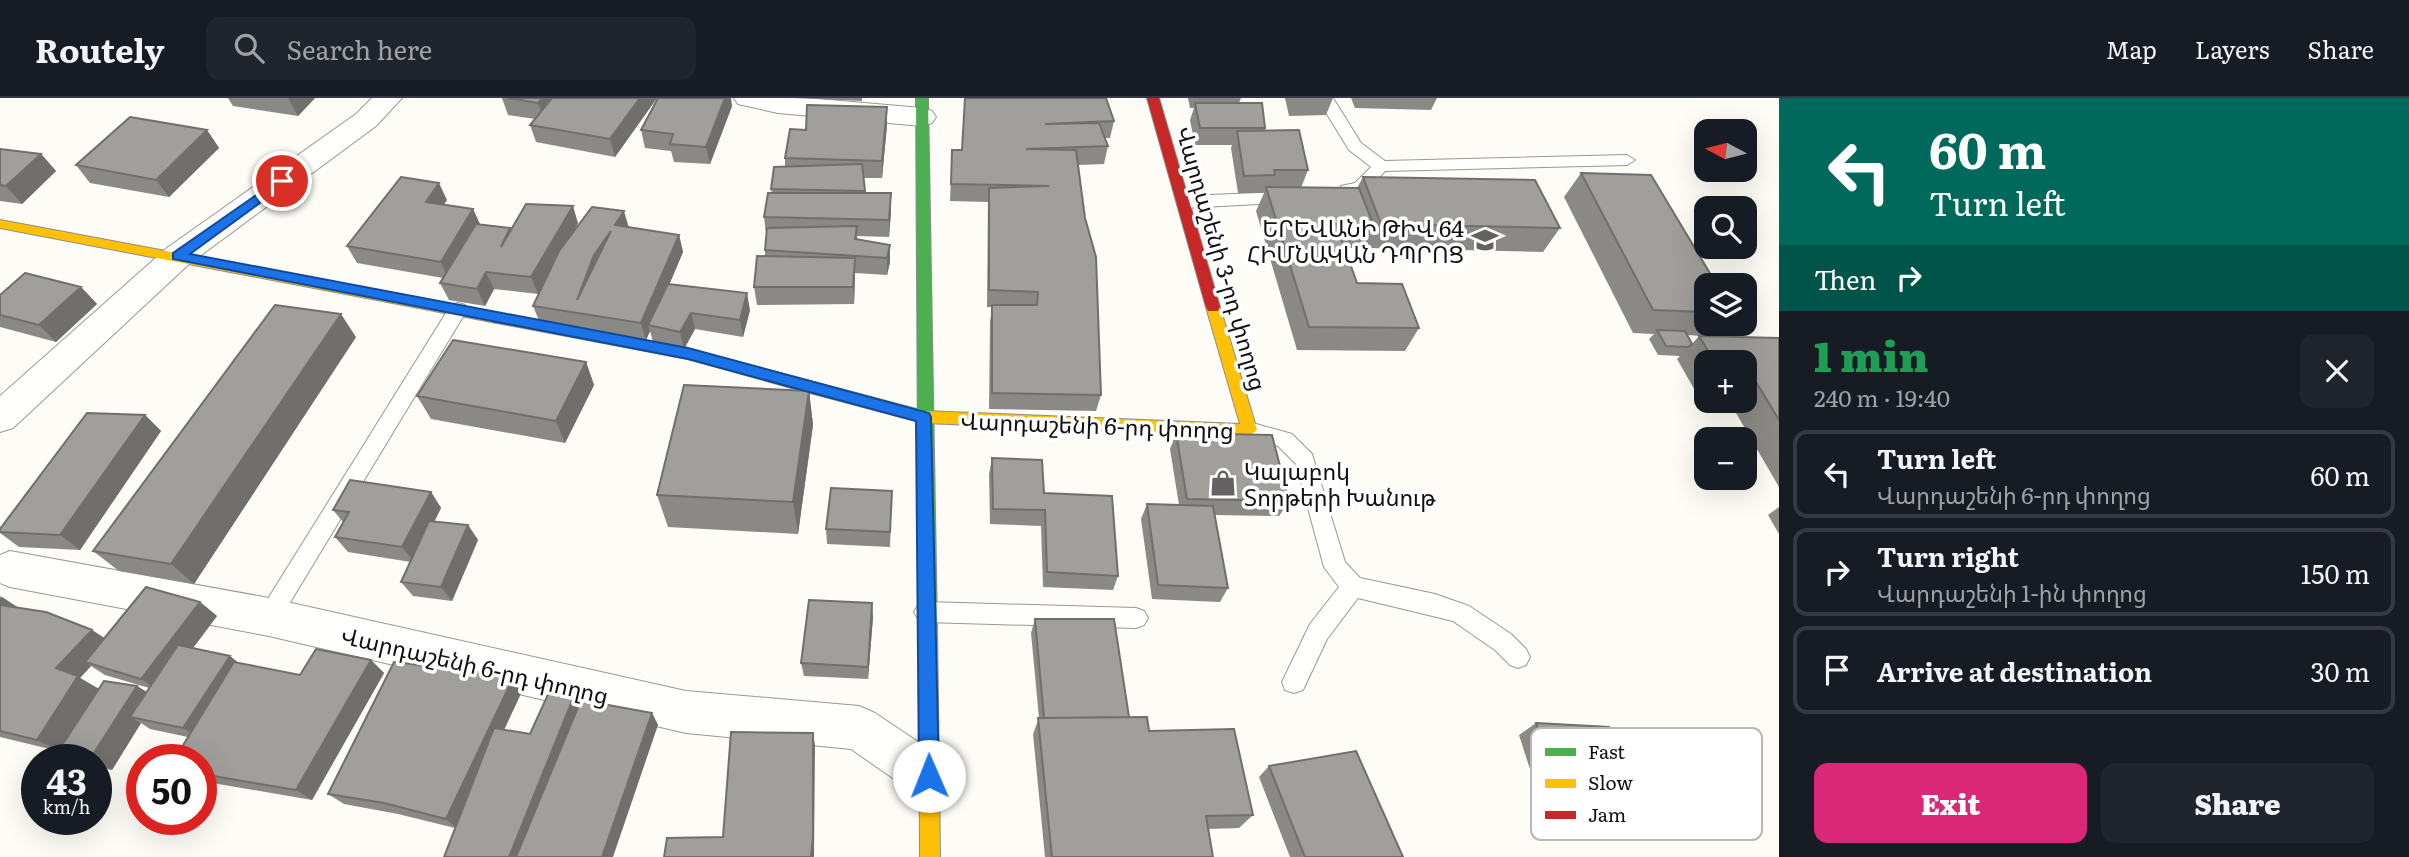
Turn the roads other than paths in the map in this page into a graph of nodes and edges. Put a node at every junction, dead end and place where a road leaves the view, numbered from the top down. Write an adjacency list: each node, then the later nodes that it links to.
1 (388, 98): 12 (street)
2 (748, 98): 5 (street)
3 (1153, 98): 10 (street, Վարդաշենի 3-րդ փողոց)
4 (1325, 98): 7 (lane)
5 (922, 107): 14 (street)
6 (1627, 160): 7 (lane)
7 (1381, 166): 8 (lane)
8 (1332, 192)
9 (1305, 196): 10 (lane)
10 (1185, 202): 16 (street, Վարդաշենի 3-րդ փողոց)
11 (0, 224): 12 (street, Վարդաշենի 6-րդ փողոց)
12 (178, 256): 13 (street, Վարդաշենի 6-րդ փողոց); 15 (street)
13 (458, 310): 14 (street, Վարդաշենի 6-րդ փողոց); 20 (lane)
14 (924, 417): 16 (street, Վարդաշենի 6-րդ փողոց); 19 (street)
15 (0, 418)
16 (1249, 430): 18 (lane)
17 (10, 569): 20 (street, Վարդաշենի 6-րդ փողոց)
18 (1353, 587): 22 (lane); 23 (lane)
19 (926, 612): 21 (lane); 24 (street)
20 (269, 617): 24 (street, Վարդաշենի 6-րդ փողոց)
21 (1136, 618)
22 (1518, 657)
23 (1294, 682)
24 (929, 776): 25 (street)
25 (930, 857)

